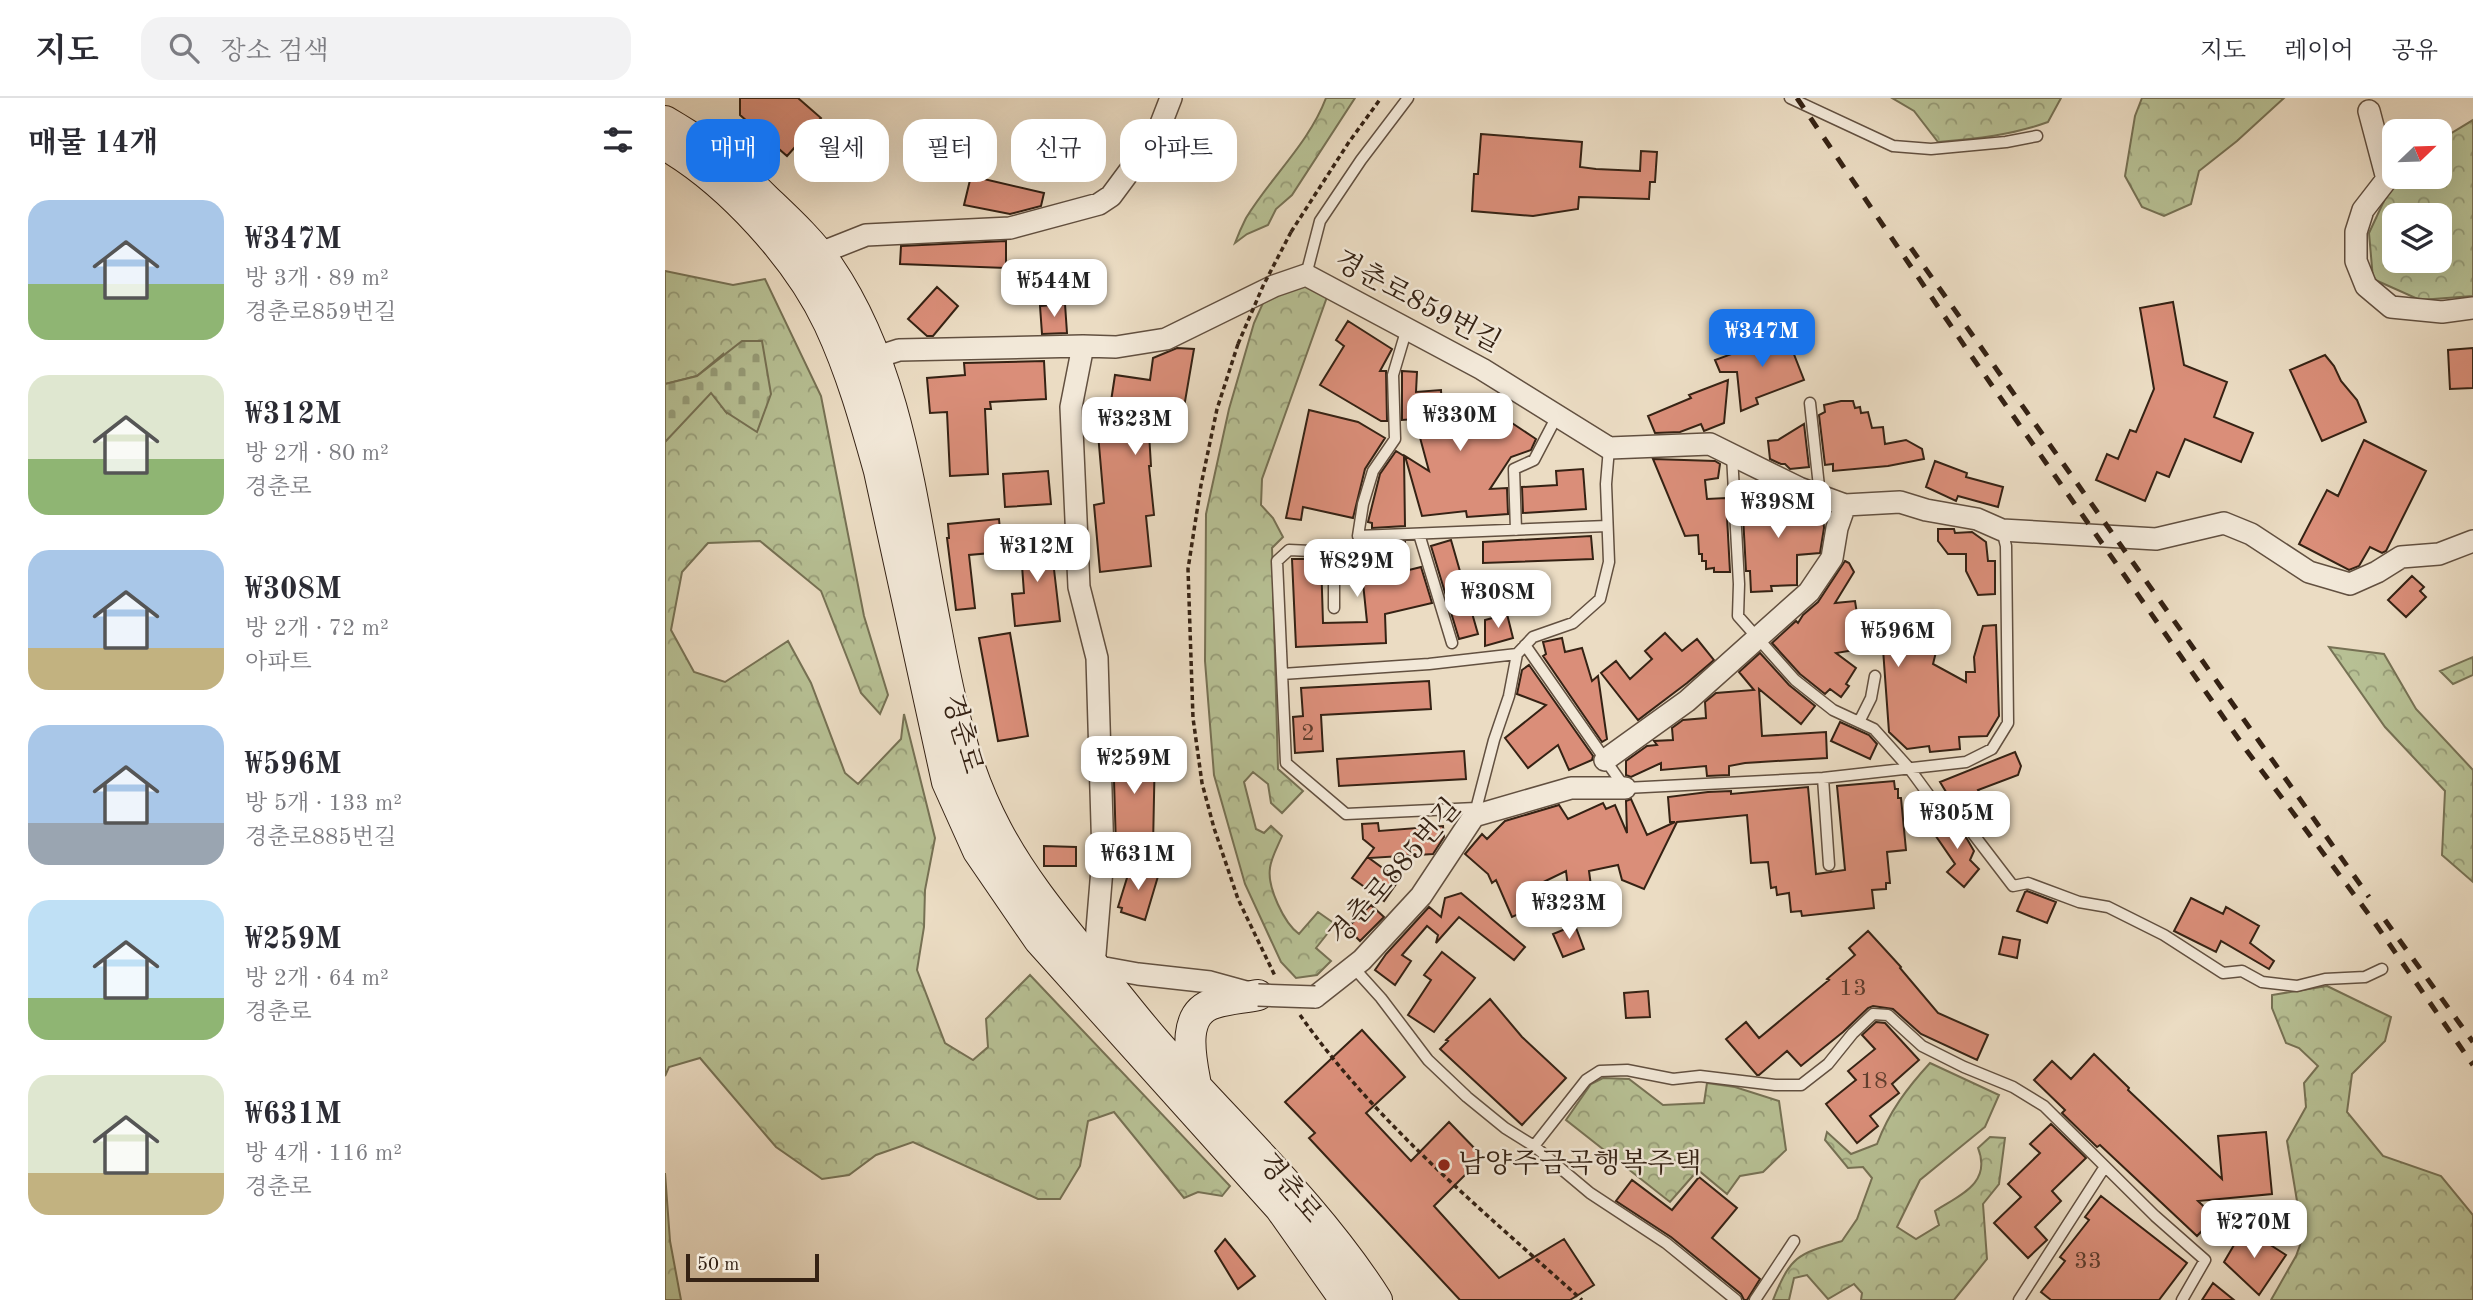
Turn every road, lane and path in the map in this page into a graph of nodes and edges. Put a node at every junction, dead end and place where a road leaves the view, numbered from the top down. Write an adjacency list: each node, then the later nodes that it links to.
1 (1171, 98): 9 (street)
2 (1381, 98): 43 (path, bridge)
3 (1408, 98): 10 (lane)
4 (1790, 98): 7 (lane)
5 (2369, 111): 11 (street)
6 (665, 121): 9 (street, 경춘로)
7 (2037, 136)
8 (665, 145): 42 (street, 경춘로)
9 (818, 254): 14 (street, 경춘로)
10 (1306, 275): 12 (street, 경춘로859번길); 13 (street, 경춘로859번길)
11 (2473, 308)
12 (1407, 328): 16 (street, 경춘로859번길); 24 (lane)
13 (1083, 346): 14 (street, 경춘로859번길); 42 (street)
14 (874, 358): 42 (street, 경춘로)
15 (1810, 403): 19 (lane)
16 (1557, 416): 17 (street, 경춘로859번길); 22 (lane)
17 (1609, 448): 18 (street); 21 (lane)
18 (1732, 455): 19 (street); 27 (lane)
19 (1820, 496): 20 (street)
20 (1845, 505): 23 (street); 27 (street)
21 (1607, 526): 22 (lane); 29 (lane)
22 (1516, 530): 24 (lane)
23 (2002, 530): 25 (street); 35 (lane)
24 (1419, 534): 28 (lane)
25 (2473, 541)
26 (1334, 607): 31 (lane)
27 (1756, 639): 33 (lane); 34 (street)
28 (1452, 643)
29 (1525, 645): 30 (lane); 34 (lane)
30 (1517, 653): 31 (lane); 38 (lane)
31 (1282, 674): 38 (lane)
32 (1875, 676): 33 (lane)
33 (1859, 722): 35 (lane)
34 (1605, 760): 37 (lane)
35 (1909, 768): 36 (lane); 41 (lane)
36 (1823, 778): 37 (lane); 39 (lane)
37 (1625, 788): 38 (street, 경춘로885번길)
38 (1475, 812): 40 (street, 경춘로885번길)
39 (1829, 865)
40 (1353, 967): 43 (street, 경춘로885번길, bridge); 46 (lane)
41 (2382, 970)
42 (1084, 973): 43 (street, 경춘로885번길); 45 (street, 경춘로); 49 (street, 경춘로)
43 (1268, 988): 45 (street)
44 (1299, 1014): 51 (path)
45 (1196, 1084): 50 (street, 경춘로)
46 (1534, 1146): 47 (lane); 52 (lane)
47 (2104, 1168): 54 (lane); 55 (lane)
48 (1794, 1241): 53 (lane)
49 (1345, 1300)
50 (1377, 1300)
51 (1582, 1300)
52 (1736, 1300)
53 (1755, 1300)
54 (2019, 1300)
55 (2182, 1300)

